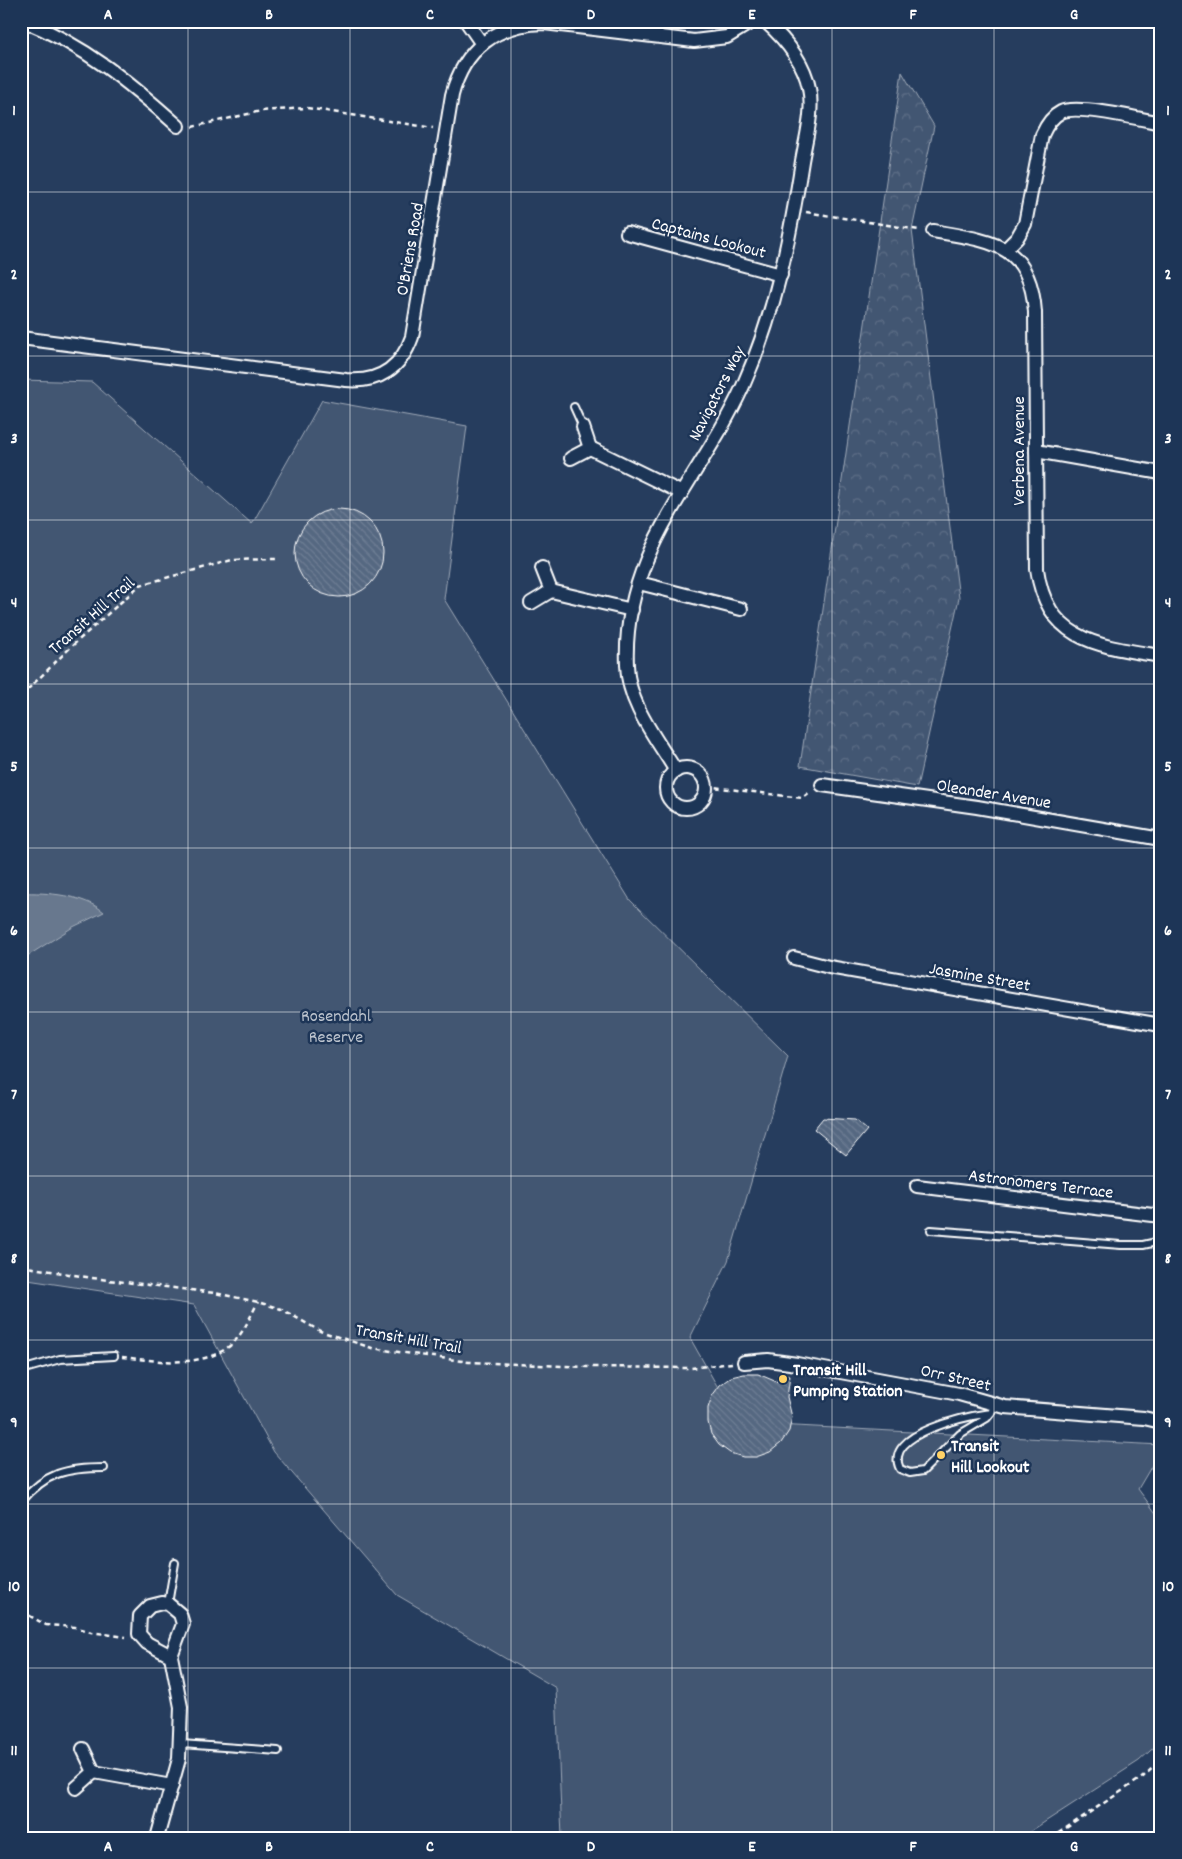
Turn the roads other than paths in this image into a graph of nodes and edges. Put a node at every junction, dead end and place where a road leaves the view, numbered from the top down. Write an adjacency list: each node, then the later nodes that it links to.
1 (24, 21): 7 (street)
2 (466, 21): 5 (street)
3 (753, 21): 5 (street, O'Briens Road)
4 (765, 21): 11 (street, Navigators Way)
5 (482, 44): 12 (street, O'Briens Road)
6 (1161, 123): 10 (street)
7 (178, 126)
8 (933, 231): 10 (street, Verbena Avenue)
9 (627, 233): 11 (street, Captains Lookout)
10 (1006, 249): 16 (street, Verbena Avenue)
11 (781, 275): 19 (street, Navigators Way)
12 (21, 338)
13 (574, 407): 14 (lane)
14 (583, 427): 15 (street)
15 (590, 448): 17 (street); 19 (street)
16 (1036, 452): 18 (street); 26 (street, Verbena Avenue)
17 (571, 458)
18 (1161, 473)
19 (680, 492): 21 (street, Navigators Way)
20 (542, 568): 22 (street)
21 (639, 583): 24 (street); 25 (street, Navigators Way)
22 (551, 591): 23 (street); 25 (street)
23 (531, 603)
24 (741, 609)
25 (632, 610): 27 (street, Navigators Way)
26 (1161, 656)
27 (676, 771): 27 (street)
28 (822, 785): 29 (street, Oleander Avenue)
29 (1161, 839)
30 (794, 958): 31 (street, Jasmine Street)
31 (1161, 1025)
32 (917, 1186): 33 (street, Astronomers Terrace)
33 (1161, 1216)
34 (931, 1230): 35 (lane)
35 (1161, 1241)
36 (114, 1356): 38 (lane)
37 (744, 1362): 39 (street, Orr Street)
38 (21, 1370)
39 (993, 1408): 39 (lane); 40 (street, Orr Street)
40 (1161, 1422)
41 (104, 1468): 42 (lane)
42 (21, 1502)
43 (175, 1563): 44 (lane)
44 (168, 1604): 45 (street); 45 (street)
45 (171, 1656): 46 (street)
46 (181, 1744): 48 (lane); 50 (street)
47 (83, 1749): 49 (street)
48 (278, 1751)
49 (94, 1772): 50 (street); 51 (street)
50 (172, 1786): 52 (street)
51 (76, 1788)
52 (157, 1838)

